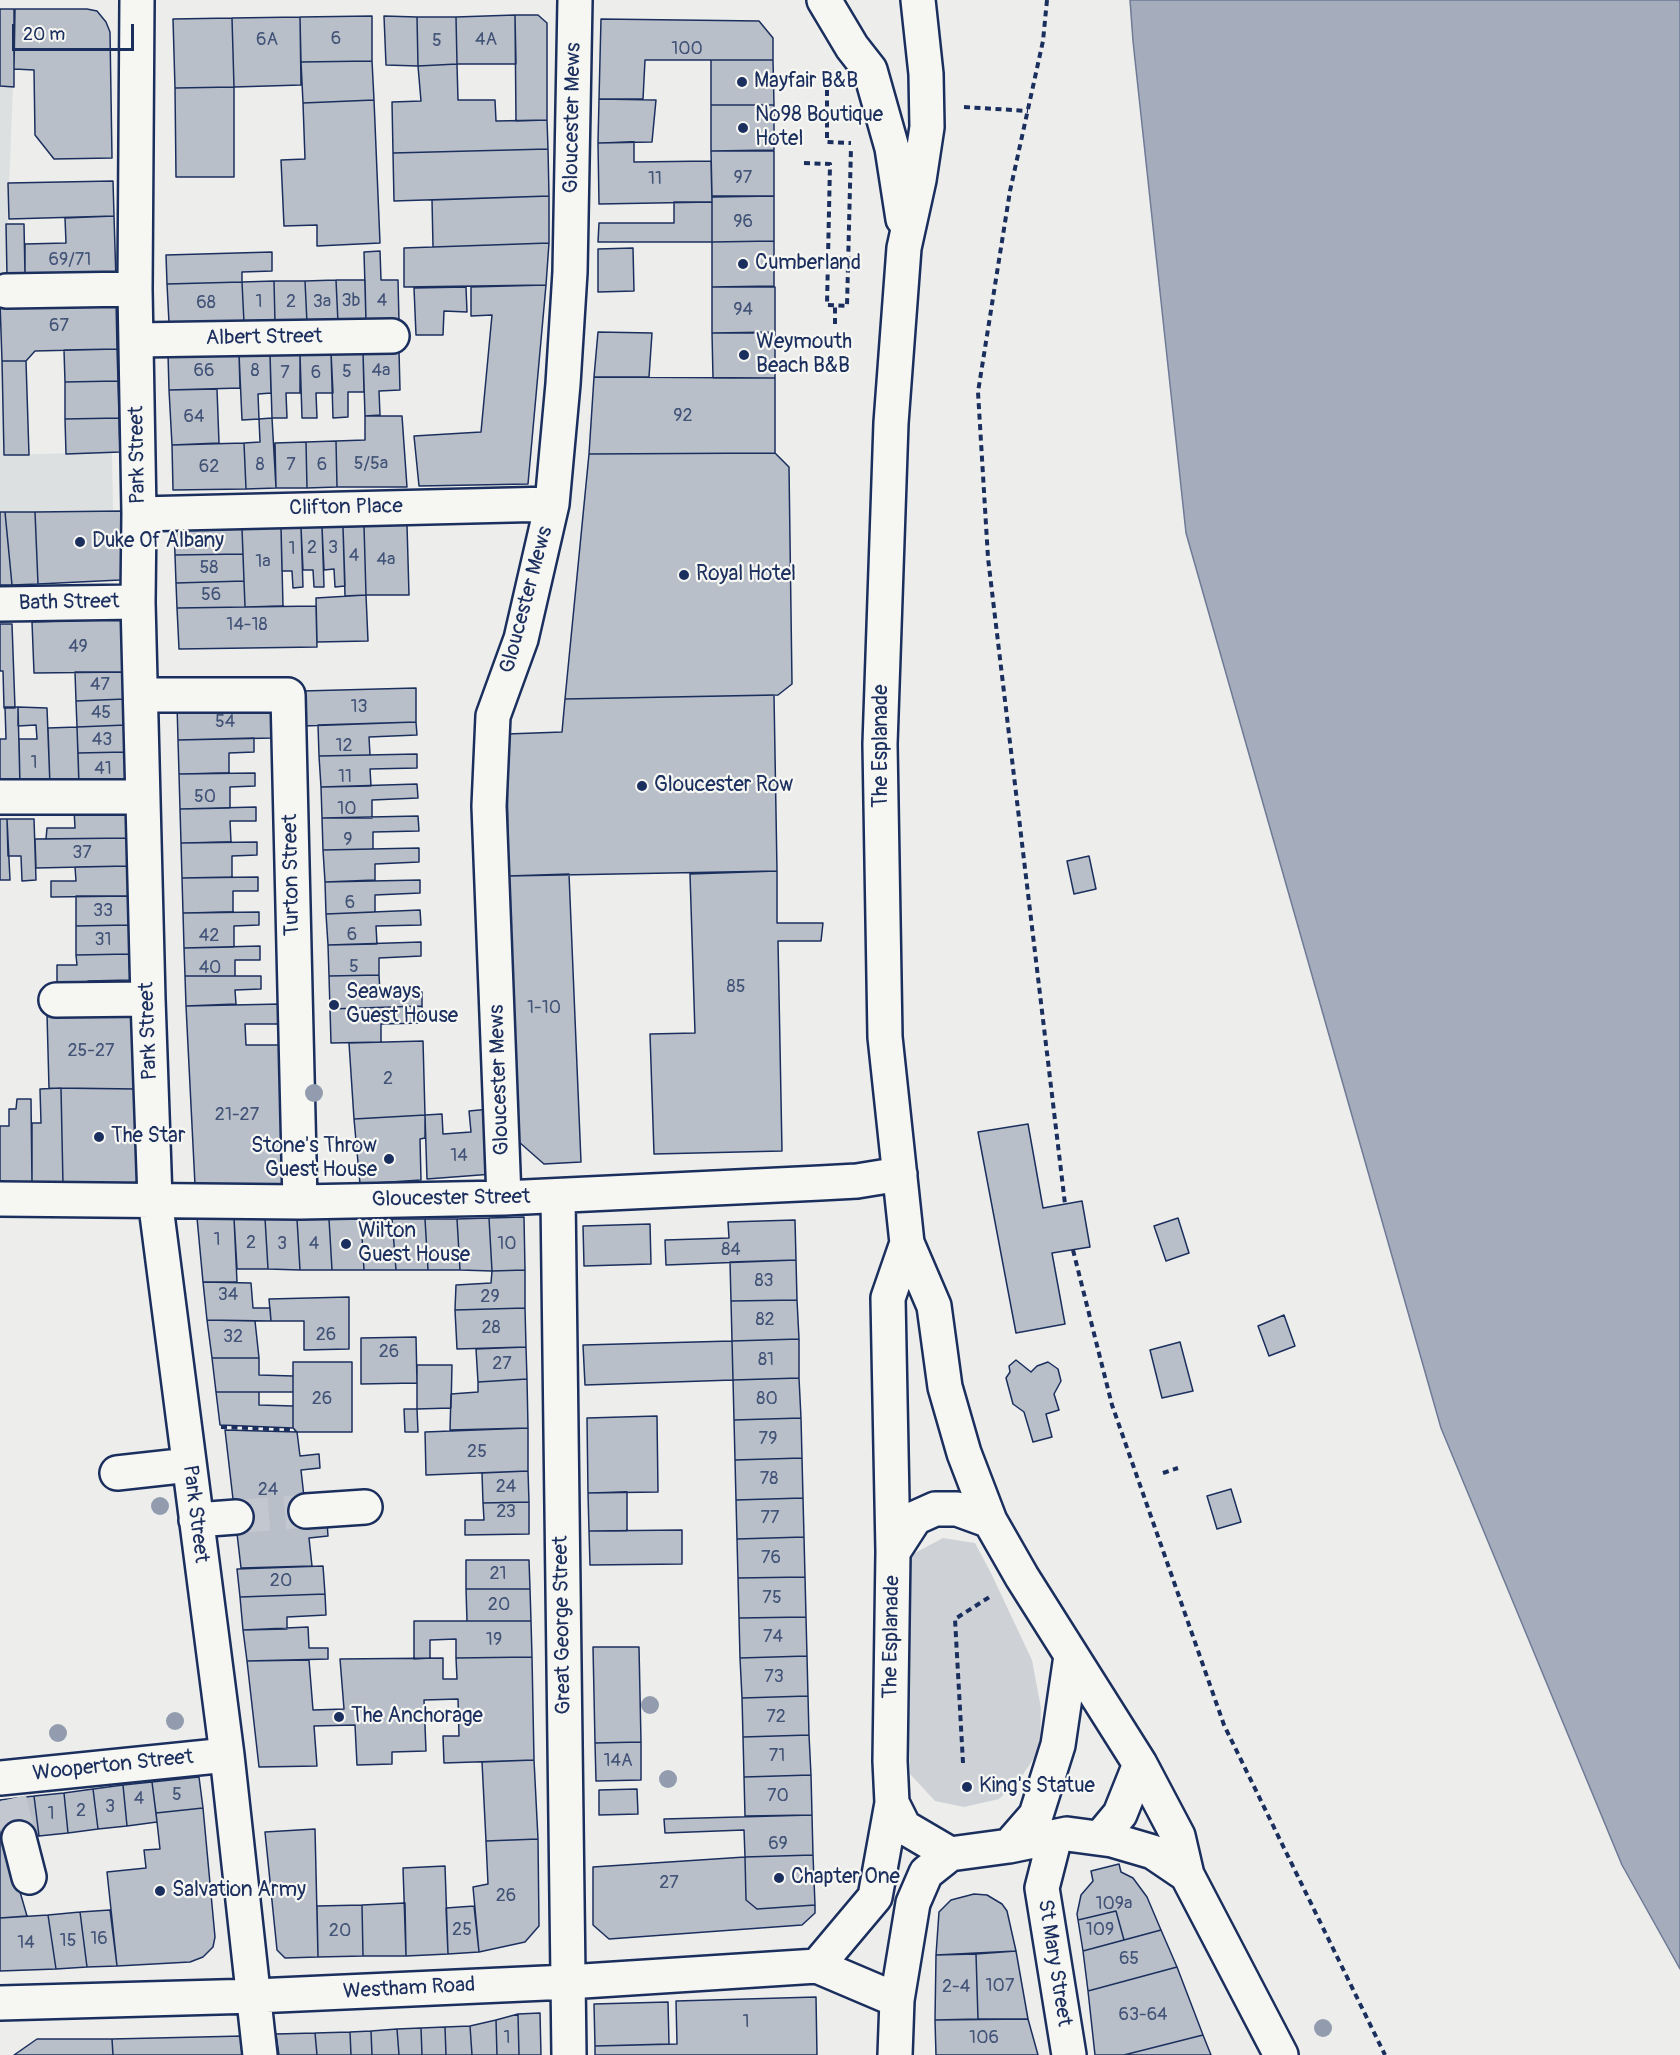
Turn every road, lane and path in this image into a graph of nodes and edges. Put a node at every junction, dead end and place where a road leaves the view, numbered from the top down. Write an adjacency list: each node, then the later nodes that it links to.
1 (137, 0): 13 (street, Park Street)
2 (575, 0): 19 (street, Gloucester Mews)
3 (824, 0): 12 (street, The Esplanade)
4 (918, 0): 12 (street, The Esplanade)
5 (1047, 0): 8 (path)
6 (827, 90): 10 (path)
7 (963, 107): 8 (path)
8 (1028, 111): 34 (path)
9 (851, 134): 10 (path)
10 (851, 143): 15 (path)
11 (804, 164): 15 (path)
12 (904, 248): 28 (street, The Esplanade)
13 (135, 289): 14 (street); 18 (street, Park Street)
14 (6, 291)
15 (835, 305): 16 (path)
16 (835, 324)
17 (392, 336): 18 (street, Albert Street)
18 (136, 339): 20 (street, Park Street)
19 (552, 504): 20 (street, Clifton Place); 30 (street, Gloucester Mews)
20 (139, 514): 21 (street, Park Street)
21 (138, 602): 22 (street, Bath Street); 23 (street, Park Street)
22 (0, 604)
23 (141, 695): 24 (street, Park Street); 33 (street, Turton Street)
24 (143, 796): 25 (street); 26 (street, Park Street)
25 (0, 797)
26 (147, 999): 27 (street); 32 (street, Park Street)
27 (56, 1000)
28 (900, 1174): 29 (street, Gloucester Street); 35 (street, The Esplanade)
29 (558, 1196): 30 (street, Gloucester Street); 64 (street, Great George Street)
30 (504, 1198): 33 (street, Gloucester Street)
31 (0, 1199): 32 (street, Gloucester Street)
32 (155, 1199): 33 (street, Gloucester Street); 39 (street, Park Street)
33 (300, 1202)
34 (1065, 1204)
35 (907, 1243): 47 (street, The Esplanade); 48 (street, The Esplanade)
36 (1073, 1250): 73 (path)
37 (212, 1427): 38 (path)
38 (295, 1430)
39 (189, 1465): 41 (street); 46 (street, Park Street)
40 (1178, 1468): 42 (path)
41 (117, 1473)
42 (1163, 1473)
43 (365, 1507): 44 (street)
44 (306, 1511)
45 (236, 1517): 46 (street)
46 (196, 1520): 51 (street, Park Street)
47 (990, 1521): 48 (street); 49 (street, The Esplanade)
48 (893, 1552): 55 (street, The Esplanade)
49 (1022, 1577): 50 (street, The Esplanade); 52 (path)
50 (1071, 1656): 53 (street, The Esplanade); 59 (street)
51 (227, 1755): 54 (street, Wooperton Street); 65 (street, Park Street)
52 (963, 1763)
53 (1140, 1764): 58 (street); 61 (street, The Esplanade)
54 (5, 1785)
55 (892, 1803): 60 (street, The Esplanade); 63 (street)
56 (1055, 1837): 58 (street, The Esplanade); 59 (street, The Esplanade); 71 (street, St Mary Street)
57 (19, 1838): 62 (street)
58 (1100, 1838): 61 (street, The Esplanade)
59 (1009, 1846): 60 (street, The Esplanade)
60 (950, 1854): 66 (street)
61 (1186, 1875): 72 (street, The Esplanade)
62 (29, 1877)
63 (817, 1966): 64 (street, Westham Road); 66 (street)
64 (568, 1982): 65 (street, Westham Road); 69 (street, Great George Street)
65 (255, 1996): 67 (street, Westham Road); 68 (street, Park Street)
66 (897, 2000): 70 (street)
67 (0, 2003)
68 (260, 2055)
69 (569, 2055)
70 (896, 2055)
71 (1069, 2055)
72 (1281, 2055)
73 (1385, 2055)

